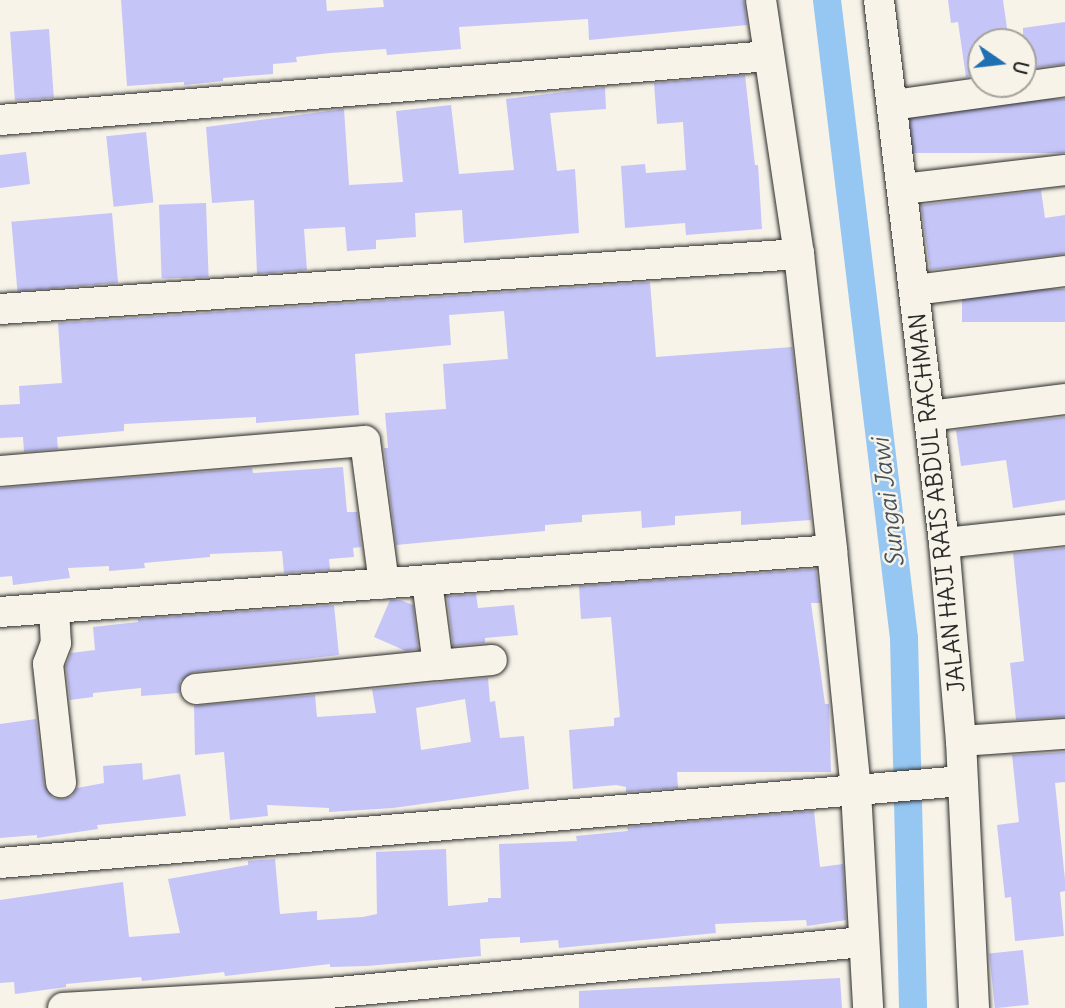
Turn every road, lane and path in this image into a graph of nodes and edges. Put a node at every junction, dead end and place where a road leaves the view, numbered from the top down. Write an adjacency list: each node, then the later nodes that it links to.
1 (761, 0): 3 (street)
2 (879, 0): 5 (street, JALAN HAJI RAIS ABDUL RACHMAN)
3 (768, 55): 6 (street); 9 (street)
4 (1065, 81): 5 (street)
5 (893, 105): 8 (street, JALAN HAJI RAIS ABDUL RACHMAN)
6 (0, 120)
7 (1065, 170): 8 (street)
8 (903, 189): 11 (street, JALAN HAJI RAIS ABDUL RACHMAN)
9 (799, 254): 12 (street); 18 (street)
10 (1065, 271): 11 (street)
11 (915, 290): 14 (street, JALAN HAJI RAIS ABDUL RACHMAN)
12 (0, 309)
13 (1065, 399): 14 (street)
14 (929, 416): 17 (street, JALAN HAJI RAIS ABDUL RACHMAN)
15 (0, 471): 20 (street)
16 (1065, 530): 17 (street)
17 (944, 543): 27 (street, JALAN HAJI RAIS ABDUL RACHMAN)
18 (832, 550): 19 (street); 30 (street)
19 (427, 580): 20 (street); 24 (street)
20 (384, 584): 21 (street)
21 (54, 608): 22 (street); 28 (street)
22 (0, 612)
23 (492, 660): 24 (street)
24 (438, 665): 25 (street)
25 (196, 690)
26 (1065, 734): 27 (street)
27 (961, 741): 29 (street, JALAN HAJI RAIS ABDUL RACHMAN)
28 (61, 782)
29 (953, 783): 30 (street); 35 (street, JALAN HAJI RAIS ABDUL RACHMAN)
30 (868, 790): 31 (street); 32 (street)
31 (0, 863)
32 (863, 942): 33 (street); 34 (street)
33 (63, 1008)
34 (868, 1008)
35 (974, 1008)

